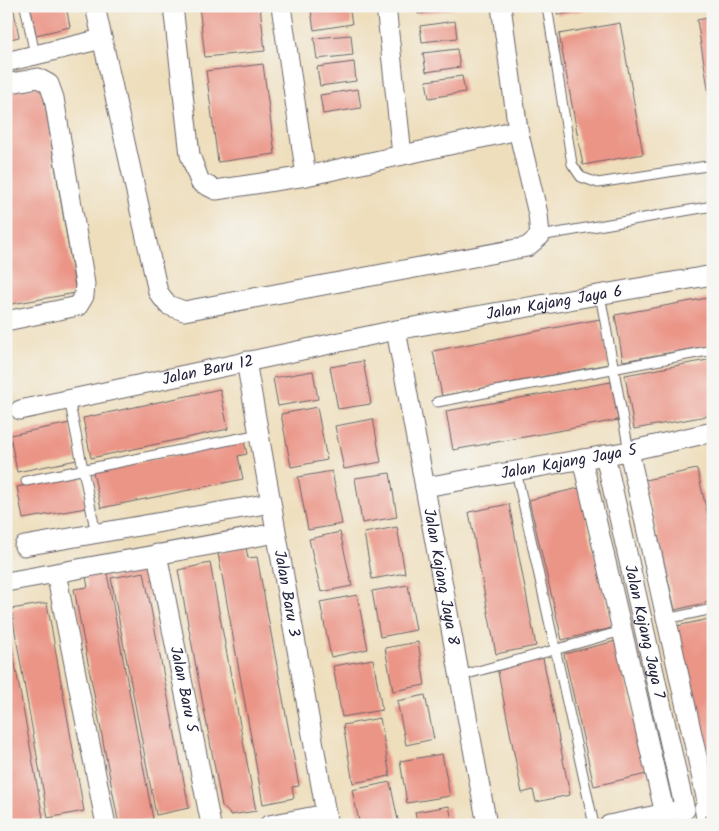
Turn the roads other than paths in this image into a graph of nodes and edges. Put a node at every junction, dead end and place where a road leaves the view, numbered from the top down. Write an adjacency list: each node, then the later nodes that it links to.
1 (25, 6): 9 (lane)
2 (95, 6): 8 (street)
3 (173, 6): 15 (street)
4 (281, 6): 15 (street)
5 (386, 6): 13 (street)
6 (501, 6): 12 (street)
7 (546, 6): 14 (lane)
8 (102, 39): 9 (street); 17 (street)
9 (35, 55): 10 (street)
10 (6, 62)
11 (6, 84): 20 (street)
12 (518, 130): 13 (street); 17 (street)
13 (402, 155): 15 (street)
14 (713, 165)
15 (306, 176)
16 (713, 206): 17 (lane)
17 (540, 236)
18 (713, 275): 19 (street, Jalan Kajang Jaya 6)
19 (600, 295): 21 (street, Jalan Kajang Jaya 6); 24 (lane)
20 (6, 321)
21 (396, 330): 23 (street, Jalan Baru 12); 36 (street, Jalan Kajang Jaya 8)
22 (713, 350): 24 (lane)
23 (246, 361): 25 (street, Jalan Baru 12); 29 (street, Jalan Baru 3)
24 (613, 369): 26 (lane); 30 (lane)
25 (68, 398): 27 (street, Jalan Baru 12); 33 (lane)
26 (437, 402)
27 (20, 410)
28 (713, 432): 30 (street, Jalan Kajang Jaya 5)
29 (260, 434): 33 (lane); 37 (street, Jalan Baru 3)
30 (629, 451): 31 (street, Jalan Kajang Jaya 5); 45 (street)
31 (605, 455): 32 (street, Jalan Kajang Jaya 5); 49 (street, Jalan Kajang Jaya 7)
32 (582, 459): 34 (street, Jalan Kajang Jaya 5); 46 (street)
33 (83, 469): 35 (lane); 39 (lane)
34 (516, 471): 36 (street, Jalan Kajang Jaya 5); 47 (lane)
35 (26, 481)
36 (425, 487): 48 (street, Jalan Kajang Jaya 8)
37 (271, 503): 38 (street, Jalan Baru 3); 39 (street)
38 (276, 533): 41 (street); 51 (street, Jalan Baru 3)
39 (96, 534): 40 (street)
40 (24, 546)
41 (157, 554): 42 (street); 53 (street, Jalan Baru 5)
42 (56, 573): 43 (street); 52 (street)
43 (6, 582)
44 (713, 609): 45 (lane)
45 (666, 619): 49 (street)
46 (622, 631): 47 (lane); 50 (street)
47 (555, 650): 48 (lane); 56 (lane)
48 (460, 676): 55 (street, Jalan Kajang Jaya 8)
49 (701, 810): 50 (street)
50 (665, 814): 57 (street)
51 (327, 819): 54 (street)
52 (106, 825)
53 (211, 825)
54 (269, 825)
55 (487, 825)
56 (594, 825)
57 (609, 825)

